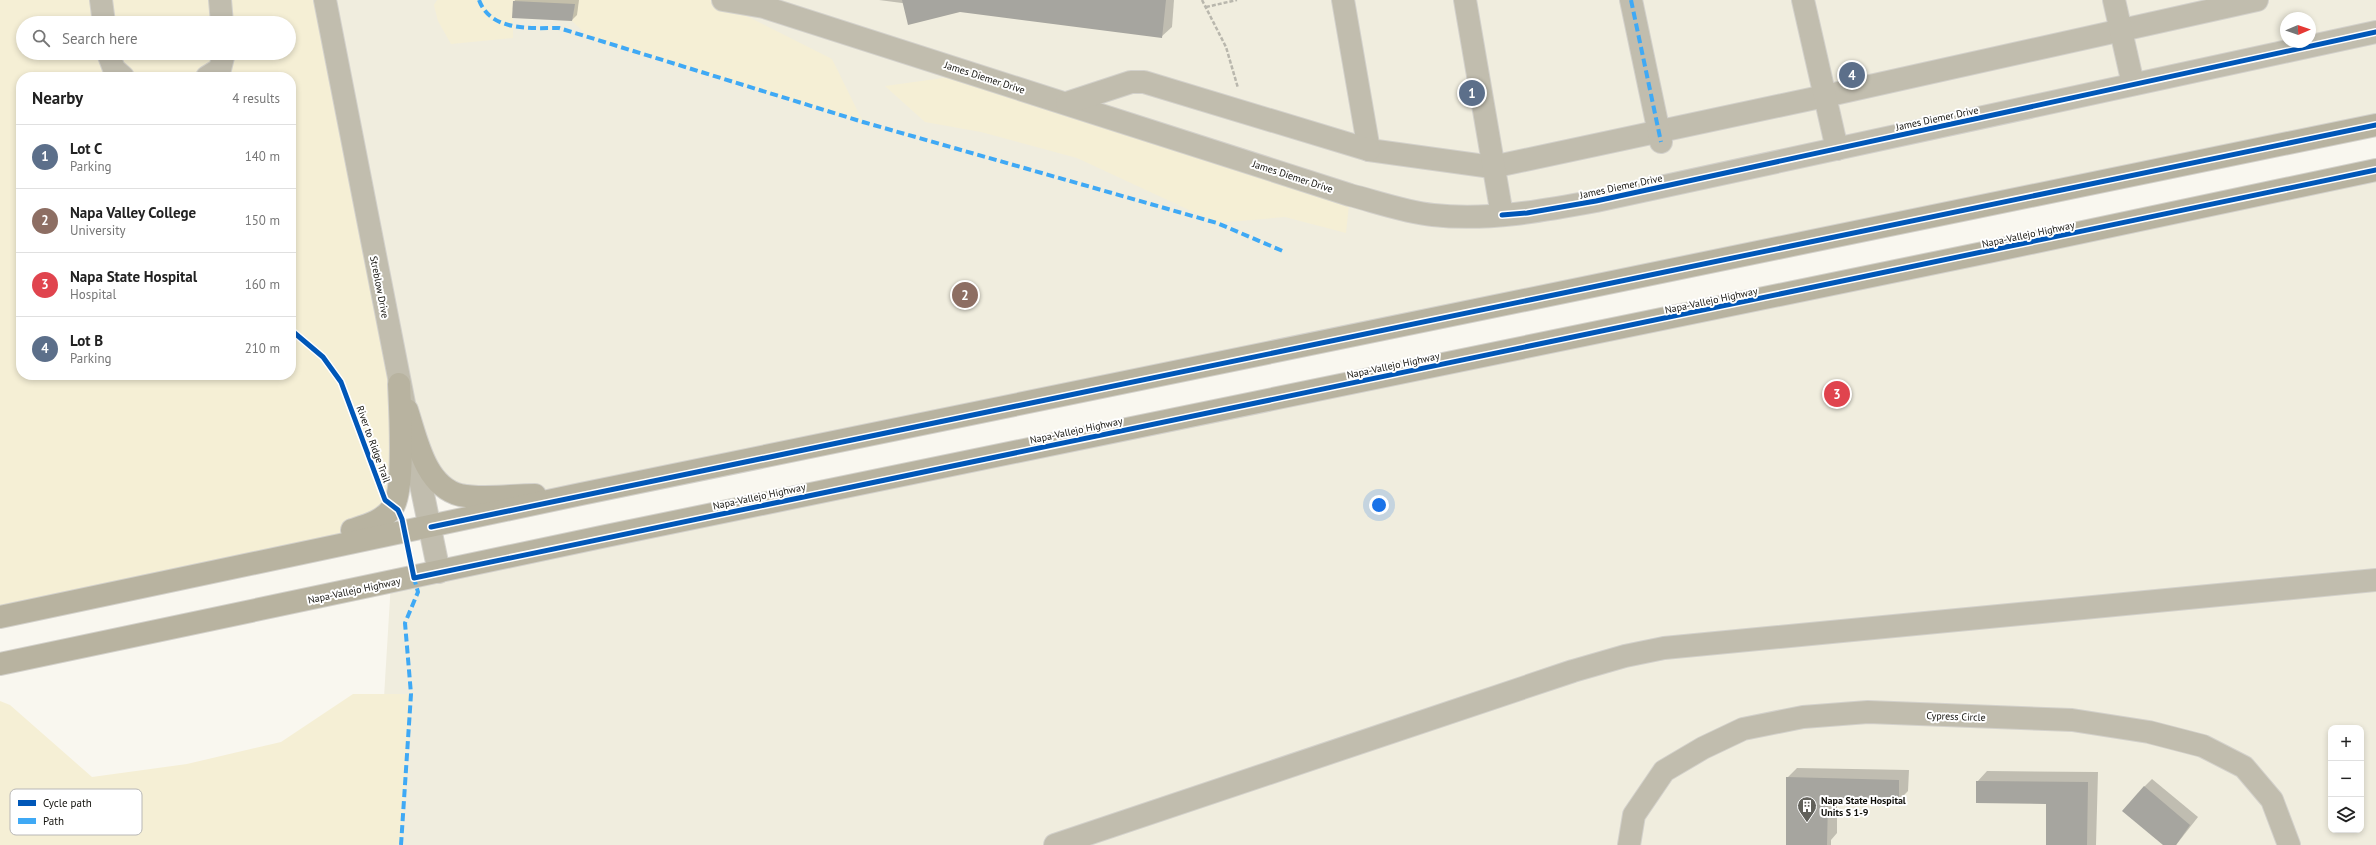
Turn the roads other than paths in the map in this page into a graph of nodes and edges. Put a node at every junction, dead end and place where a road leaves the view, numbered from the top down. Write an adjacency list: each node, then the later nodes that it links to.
1 (101, 0): 12 (street)
2 (220, 0): 13 (street)
3 (324, 0): 30 (street, Streblow Drive)
4 (723, 0): 11 (street, James Diemer Drive)
5 (1343, 0): 26 (street)
6 (1465, 0): 27 (street)
7 (1630, 0): 24 (street)
8 (1803, 0): 21 (street)
9 (2114, 0): 14 (street)
10 (2257, 0): 14 (street)
11 (758, 4): 22 (street, James Diemer Drive)
12 (103, 16)
13 (221, 16)
14 (2121, 30): 20 (street); 21 (street)
15 (2376, 32): 20 (street, James Diemer Drive)
16 (111, 60): 18 (street)
17 (222, 60): 19 (street)
18 (117, 72)
19 (215, 72)
20 (2134, 84): 25 (street, James Diemer Drive)
21 (1825, 96): 24 (street); 25 (street)
22 (1067, 103): 26 (street); 29 (street, James Diemer Drive)
23 (2376, 125): 31 (main road)
24 (1659, 136): 27 (street)
25 (1837, 149): 29 (street, James Diemer Drive)
26 (1369, 150): 27 (street)
27 (1492, 167): 29 (street)
28 (2376, 170): 34 (main road, Napa-Vallejo Highway)
29 (1502, 215)
30 (399, 384): 31 (main road); 32 (street, Streblow Drive); 33 (main road)
31 (581, 494): 32 (main road)
32 (431, 527): 33 (main road); 34 (street, Streblow Drive)
33 (256, 563): 36 (main road)
34 (439, 572): 37 (main road, Napa-Vallejo Highway)
35 (2376, 580): 38 (street)
36 (0, 617)
37 (0, 664)
38 (1055, 845)
39 (1629, 845): 40 (street, Cypress Circle)
40 (2290, 845)

